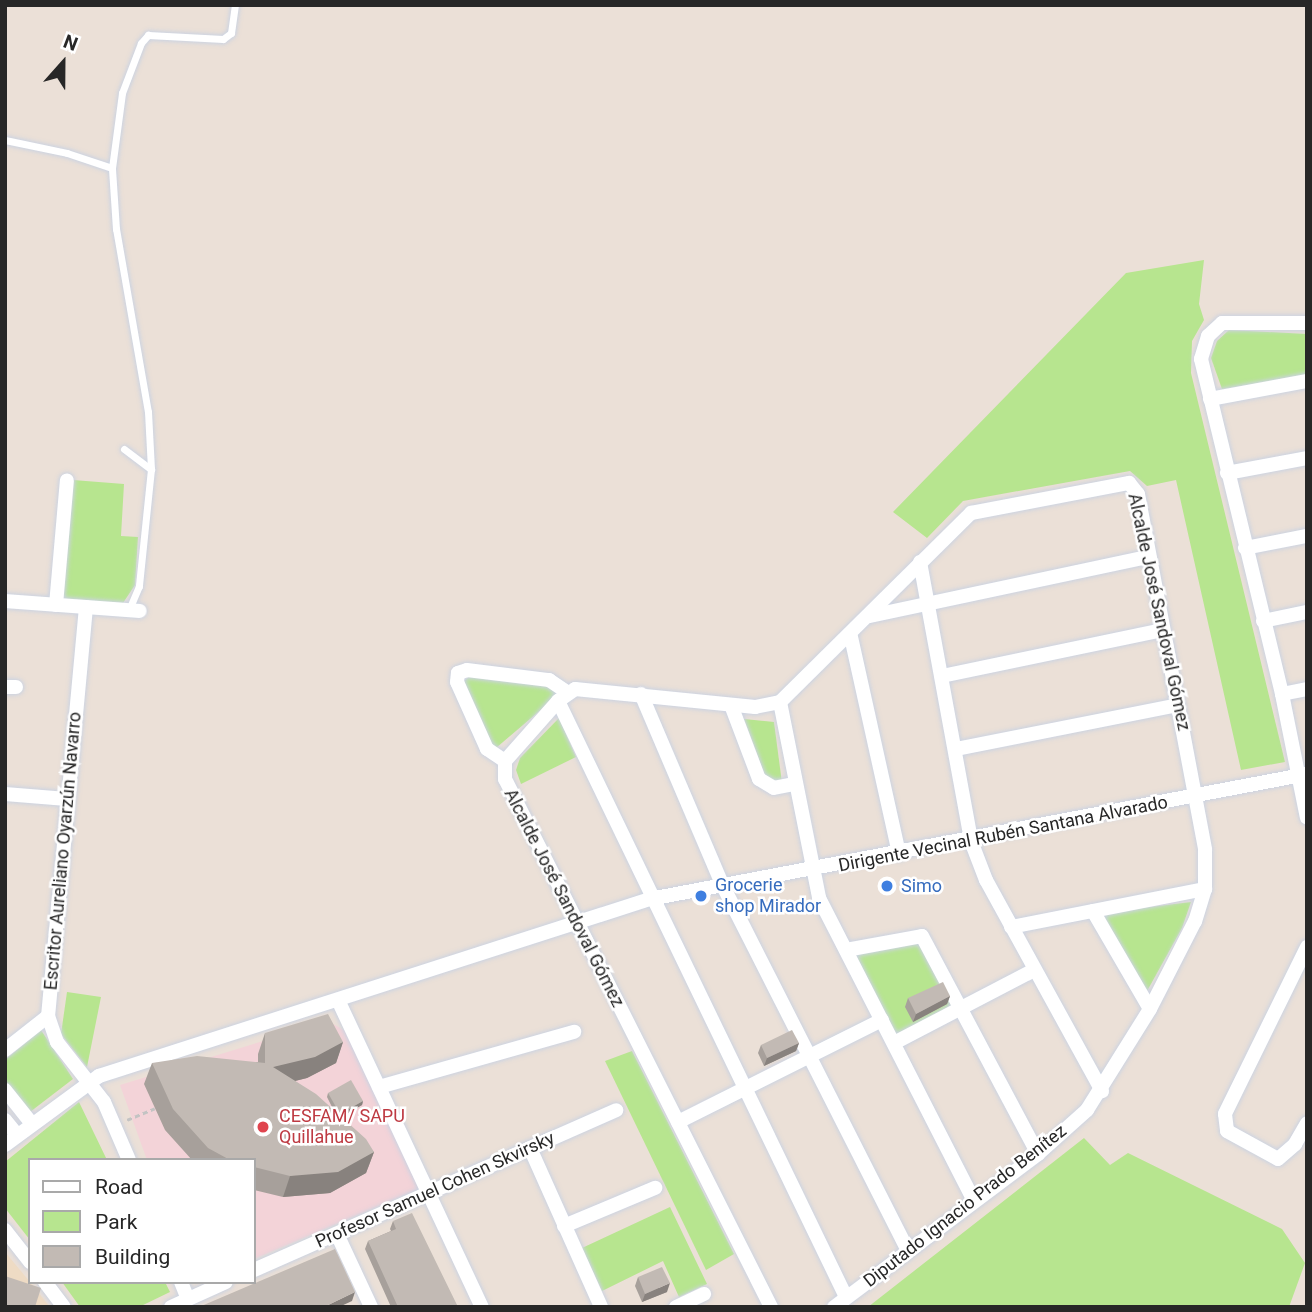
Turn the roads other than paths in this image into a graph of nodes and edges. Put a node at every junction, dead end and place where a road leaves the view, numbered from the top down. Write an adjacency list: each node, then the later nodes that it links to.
1 (235, 5): 3 (lane)
2 (5, 140): 3 (lane)
3 (112, 168): 9 (lane)
4 (1307, 323): 6 (street)
5 (1307, 381): 6 (street)
6 (1210, 399): 10 (street)
7 (124, 449): 9 (lane)
8 (1307, 457): 10 (street)
9 (151, 469): 20 (lane)
10 (1227, 474): 13 (street)
11 (67, 480): 18 (street)
12 (1307, 536): 13 (street)
13 (1245, 548): 23 (street)
14 (1148, 558): 15 (street, Alcalde José Sandoval Gómez); 17 (street); 24 (street, Alcalde José Sandoval Gómez)
15 (920, 562): 17 (street); 22 (street, Alcalde José Sandoval Gómez)
16 (5, 601): 18 (street)
17 (928, 603): 22 (street); 26 (street)
18 (56, 605): 19 (street)
19 (86, 607): 20 (street); 40 (street, Escritor Aureliano Oyarzún Navarro)
20 (134, 611)
21 (1307, 612): 23 (street)
22 (870, 616): 25 (street, Alcalde José Sandoval Gómez)
23 (1263, 621): 29 (street)
24 (1163, 630): 26 (street); 33 (street, Alcalde José Sandoval Gómez)
25 (851, 636): 31 (street, Alcalde José Sandoval Gómez); 43 (street)
26 (942, 676): 34 (street)
27 (1307, 689): 29 (street)
28 (641, 694): 30 (street); 32 (street); 45 (street)
29 (1282, 694): 36 (street)
30 (562, 697): 35 (street); 35 (street); 47 (street)
31 (780, 702): 32 (street); 37 (street)
32 (732, 705): 37 (street)
33 (1178, 705): 34 (street); 39 (street, Alcalde José Sandoval Gómez)
34 (956, 749): 42 (street)
35 (505, 761): 49 (street, Alcalde José Sandoval Gómez)
36 (1304, 774): 39 (street, Dirigente Vecinal Rubén Santana Alvarado); 41 (street)
37 (795, 784): 44 (street)
38 (5, 794): 40 (street)
39 (1195, 796): 42 (street, Dirigente Vecinal Rubén Santana Alvarado); 46 (street, Diputado Ignacio Prado Benítez)
40 (67, 799): 57 (street, Escritor Aureliano Oyarzún Navarro)
41 (1307, 818)
42 (971, 841): 43 (street, Dirigente Vecinal Rubén Santana Alvarado); 50 (street)
43 (899, 854): 44 (street, Dirigente Vecinal Rubén Santana Alvarado)
44 (811, 872): 45 (street, Dirigente Vecinal Rubén Santana Alvarado); 52 (street)
45 (723, 886): 47 (street, Dirigente Vecinal Rubén Santana Alvarado); 62 (street)
46 (1205, 888): 48 (street); 56 (street, Diputado Ignacio Prado Benítez)
47 (650, 899): 49 (street, Dirigente Vecinal Rubén Santana Alvarado); 65 (street)
48 (1093, 911): 50 (street); 56 (street)
49 (576, 922): 54 (street, Dirigente Vecinal Rubén Santana Alvarado); 70 (street, Alcalde José Sandoval Gómez)
50 (1011, 927): 53 (street)
51 (1307, 947): 72 (street)
52 (846, 950): 55 (street); 58 (street)
53 (1034, 970): 55 (street); 67 (street)
54 (338, 1000): 63 (street, Dirigente Vecinal Rubén Santana Alvarado); 64 (street)
55 (960, 1007): 60 (street); 76 (street)
56 (1150, 1009): 67 (street, Diputado Ignacio Prado Benítez)
57 (48, 1016): 61 (street); 63 (street, Escritor Aureliano Oyarzún Navarro)
58 (882, 1020): 60 (street); 62 (street)
59 (574, 1032): 64 (street)
60 (894, 1043): 80 (street)
61 (5, 1050)
62 (812, 1055): 65 (street); 84 (street)
63 (89, 1082): 71 (street, Dirigente Vecinal Rubén Santana Alvarado); 77 (street, Escritor Aureliano Oyarzún Navarro)
64 (379, 1087): 79 (street)
65 (744, 1089): 70 (street); 91 (street)
66 (5, 1090): 71 (street)
67 (1102, 1091): 76 (street, Diputado Ignacio Prado Benítez)
68 (616, 1110): 75 (street, Profesor Samuel Cohen Skvirsky)
69 (5, 1120): 73 (street)
70 (678, 1122): 99 (street, Alcalde José Sandoval Gómez)
71 (32, 1124): 73 (street, Dirigente Vecinal Rubén Santana Alvarado)
72 (1307, 1124)
73 (18, 1135): 74 (street, Dirigente Vecinal Rubén Santana Alvarado)
74 (5, 1145)
75 (530, 1149): 79 (street, Profesor Samuel Cohen Skvirsky); 81 (street)
76 (1038, 1154): 80 (street, Diputado Ignacio Prado Benítez)
77 (128, 1158)
78 (655, 1188): 81 (street)
79 (429, 1193): 83 (street, Profesor Samuel Cohen Skvirsky); 96 (street)
80 (973, 1199): 84 (street, Diputado Ignacio Prado Benítez)
81 (564, 1226): 97 (street)
82 (5, 1230): 85 (street)
83 (337, 1234): 86 (street, Profesor Samuel Cohen Skvirsky); 95 (street)
84 (907, 1249): 91 (street, Diputado Ignacio Prado Benítez)
85 (28, 1259)
86 (256, 1269)
87 (47, 1284): 93 (street)
88 (182, 1284): 92 (street)
89 (222, 1284): 92 (street)
90 (704, 1294): 98 (street)
91 (846, 1297): 100 (street, Diputado Ignacio Prado Benítez)
92 (188, 1299): 94 (street)
93 (64, 1307)
94 (171, 1307)
95 (370, 1307)
96 (482, 1307)
97 (601, 1307)
98 (676, 1307)
99 (772, 1307)
100 (834, 1307)

